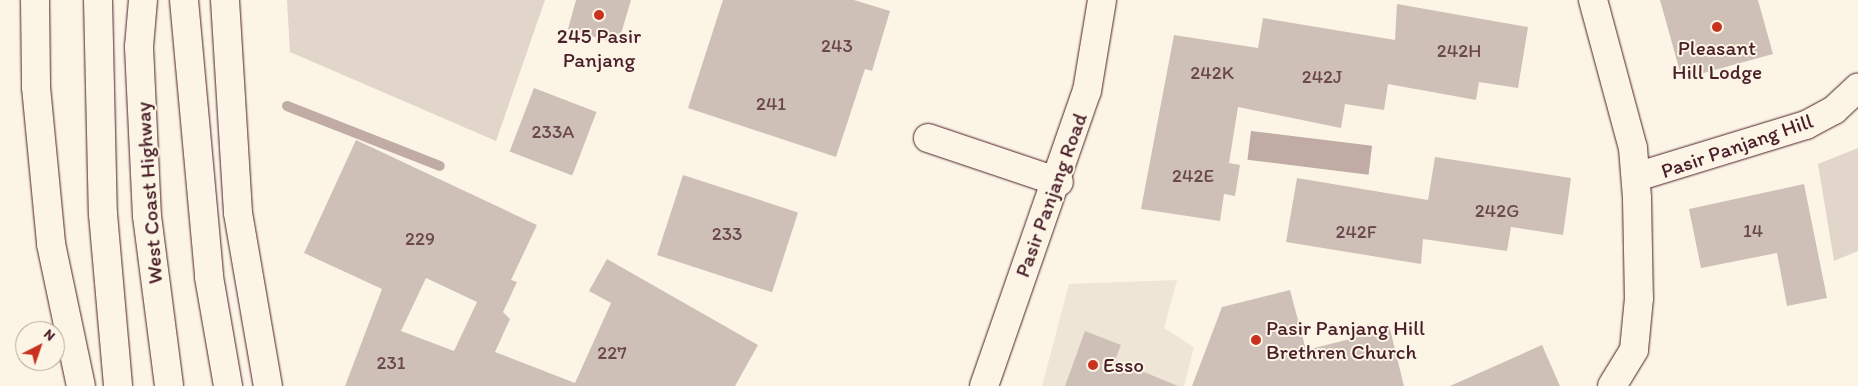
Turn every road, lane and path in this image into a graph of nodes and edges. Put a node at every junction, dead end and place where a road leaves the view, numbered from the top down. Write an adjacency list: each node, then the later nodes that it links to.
1 (35, 0): 12 (main road)
2 (98, 0): 13 (main road)
3 (143, 0): 14 (main road, West Coast Highway)
4 (184, 0): 15 (main road)
5 (225, 0): 16 (main road)
6 (1102, 0): 11 (main road, Pasir Panjang Road)
7 (1593, 0): 10 (main road, Pasir Panjang Hill)
8 (1858, 88): 10 (main road, Pasir Panjang Hill)
9 (928, 138): 11 (main road)
10 (1636, 177): 18 (main road, Pasir Panjang Hill)
11 (1059, 182): 17 (main road, Pasir Panjang Road)
12 (81, 386)
13 (118, 386)
14 (169, 386)
15 (228, 386)
16 (268, 386)
17 (984, 386)
18 (1612, 386)

